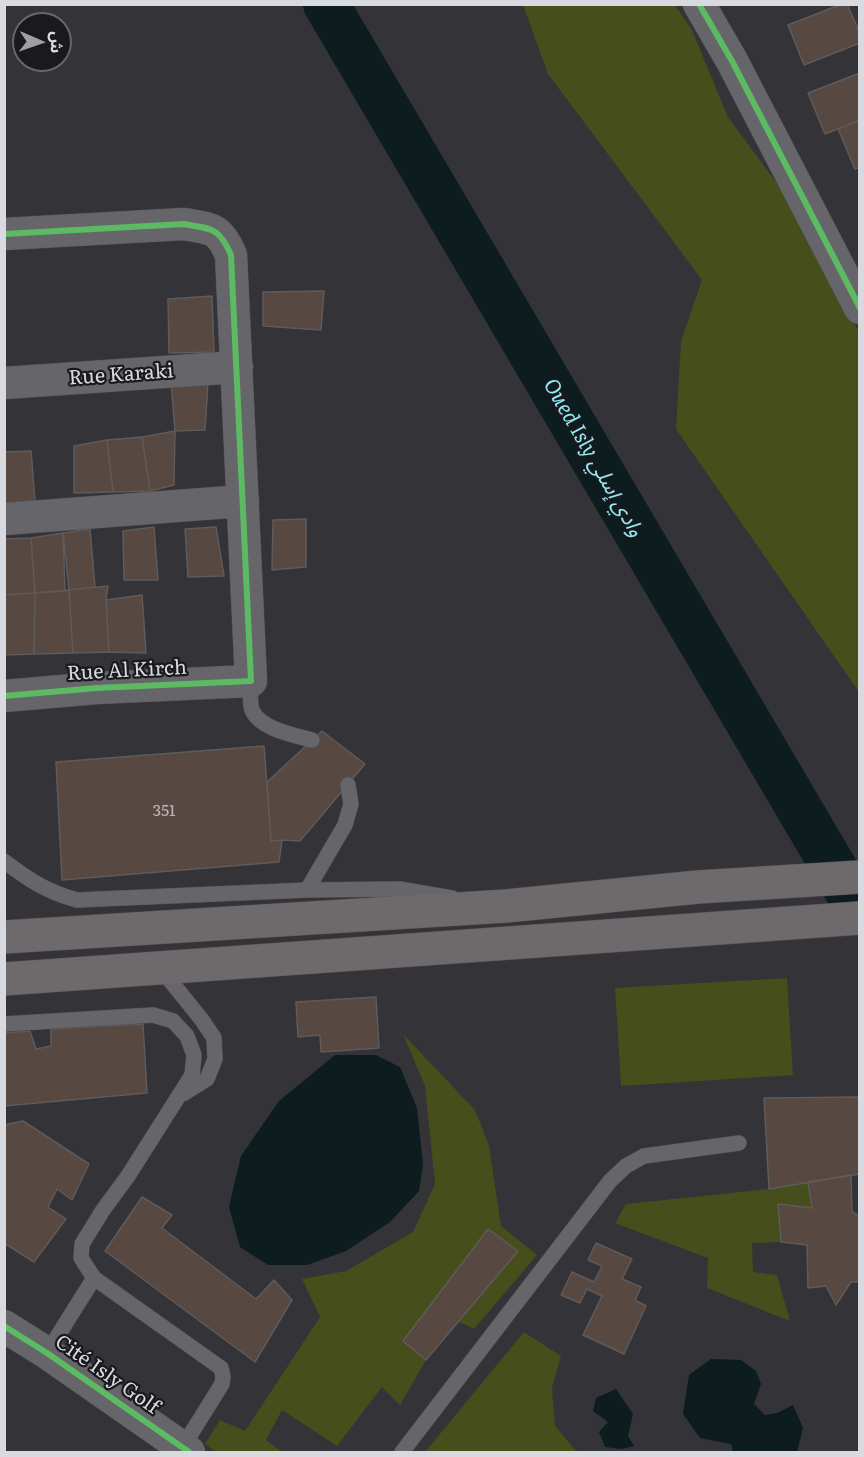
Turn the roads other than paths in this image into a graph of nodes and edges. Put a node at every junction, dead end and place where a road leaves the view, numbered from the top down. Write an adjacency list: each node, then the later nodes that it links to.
1 (699, 4): 3 (street)
2 (4, 234): 4 (street)
3 (860, 308)
4 (237, 368): 5 (street, Rue Karaki); 6 (street)
5 (4, 383)
6 (243, 501): 7 (street); 8 (street)
7 (4, 519)
8 (251, 681): 9 (street, Rue Al Kirch); 10 (lane)
9 (4, 696)
10 (312, 740)
11 (348, 785): 14 (lane)
12 (4, 861): 14 (lane)
13 (860, 876): 15 (main road)
14 (307, 890): 15 (lane)
15 (506, 906): 17 (main road)
16 (860, 918): 18 (main road)
17 (4, 937)
18 (160, 968): 19 (main road); 21 (lane)
19 (4, 979)
20 (4, 1024): 21 (lane)
21 (178, 1097): 23 (lane)
22 (740, 1143): 27 (lane)
23 (94, 1278): 25 (lane); 26 (lane)
24 (4, 1326): 25 (street, Cité Isly Golf)
25 (47, 1353): 26 (street, Cité Isly Golf)
26 (186, 1450)
27 (402, 1452)

